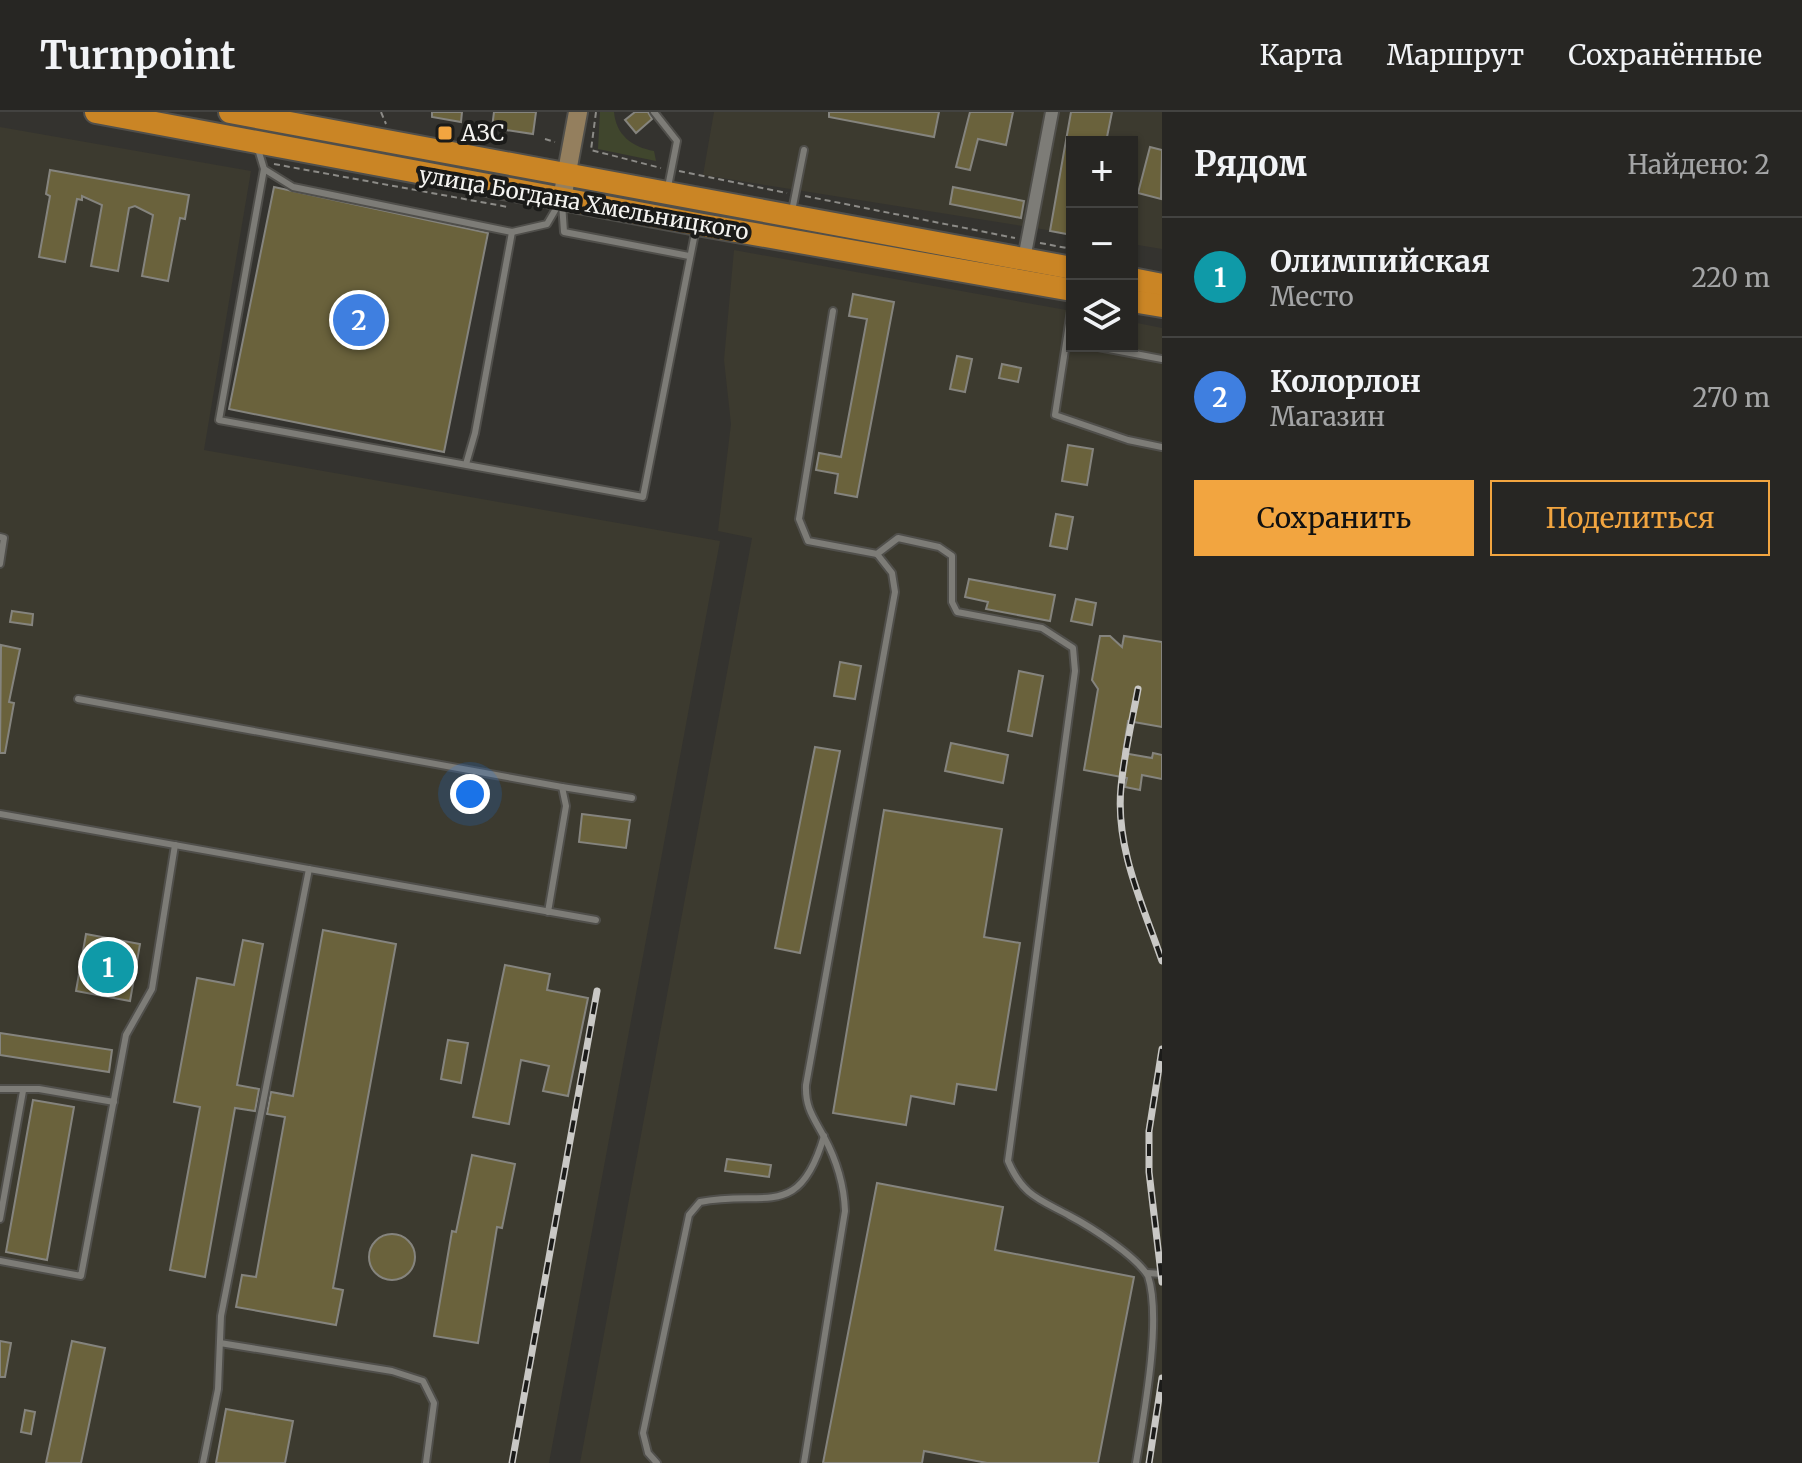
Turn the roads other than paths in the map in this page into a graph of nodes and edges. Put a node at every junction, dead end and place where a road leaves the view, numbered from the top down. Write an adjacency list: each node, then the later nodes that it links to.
1 (96, 112): 8 (highway, улица Богдана Хмельницкого)
2 (230, 112): 6 (highway, улица Богдана Хмельницкого)
3 (578, 112): 9 (street)
4 (654, 112): 10 (lane)
5 (1052, 112): 15 (street)
6 (261, 118): 8 (highway); 9 (highway, улица Богдана Хмельницкого)
7 (804, 150): 12 (lane)
8 (260, 157): 11 (highway, улица Богдана Хмельницкого); 14 (lane); 28 (lane)
9 (567, 175): 10 (highway, улица Богдана Хмельницкого); 11 (street)
10 (667, 195): 12 (highway, улица Богдана Хмельницкого)
11 (562, 199): 13 (highway, улица Богдана Хмельницкого); 14 (lane); 16 (lane)
12 (793, 204): 15 (highway, улица Богдана Хмельницкого)
13 (697, 224): 16 (lane); 20 (highway, улица Богдана Хмельницкого)
14 (512, 232): 28 (lane)
15 (1025, 250): 17 (highway, улица Богдана Хмельницкого)
16 (689, 256): 28 (lane)
17 (1066, 266)
18 (1137, 280): 19 (highway)
19 (1162, 285)
20 (1066, 289)
21 (1138, 302): 22 (highway)
22 (1162, 306)
23 (833, 311): 30 (lane)
24 (1067, 352): 27 (lane)
25 (1125, 352): 26 (lane)
26 (1162, 359)
27 (1162, 447)
28 (466, 464)
29 (0, 537): 31 (lane)
30 (877, 554): 43 (lane); 46 (lane)
31 (0, 564)
32 (78, 699): 33 (lane)
33 (562, 787): 34 (lane); 38 (lane)
34 (632, 798)
35 (0, 814): 36 (lane)
36 (175, 845): 37 (lane); 42 (lane)
37 (309, 869): 38 (lane); 48 (lane)
38 (548, 912): 39 (lane)
39 (596, 920)
40 (0, 1089): 41 (lane)
41 (23, 1091): 42 (lane); 44 (lane)
42 (114, 1102): 45 (lane)
43 (824, 1136): 51 (lane); 52 (lane)
44 (0, 1219)
45 (0, 1261)
46 (1147, 1273): 47 (lane); 53 (lane)
47 (1162, 1274)
48 (220, 1343): 49 (lane); 50 (lane)
49 (203, 1463)
50 (426, 1463)
51 (657, 1463)
52 (804, 1463)
53 (1136, 1463)

